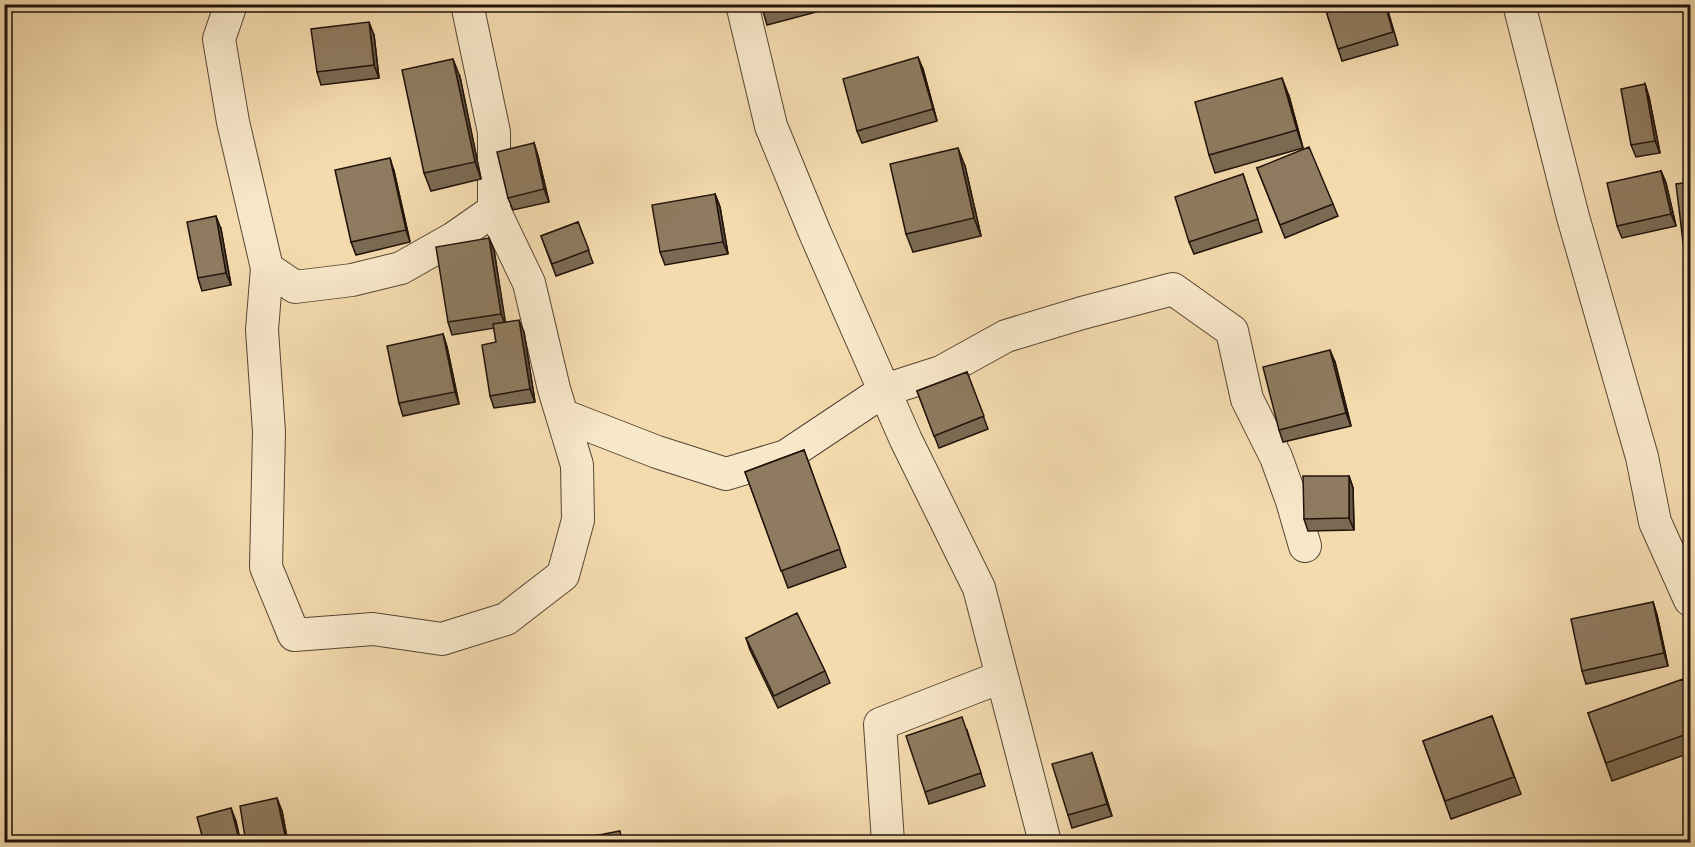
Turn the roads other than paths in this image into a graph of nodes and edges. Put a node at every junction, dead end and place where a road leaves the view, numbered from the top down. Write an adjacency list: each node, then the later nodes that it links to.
1 (231, 4): 6 (street)
2 (467, 4): 5 (street)
3 (742, 4): 7 (street)
4 (1519, 4): 10 (street)
5 (494, 210): 6 (street); 8 (street)
6 (267, 268): 8 (street)
7 (885, 390): 8 (street); 9 (street); 11 (street)
8 (562, 415)
9 (1305, 546)
10 (1690, 600)
11 (1001, 677): 12 (street); 13 (street)
12 (888, 843)
13 (1045, 843)

